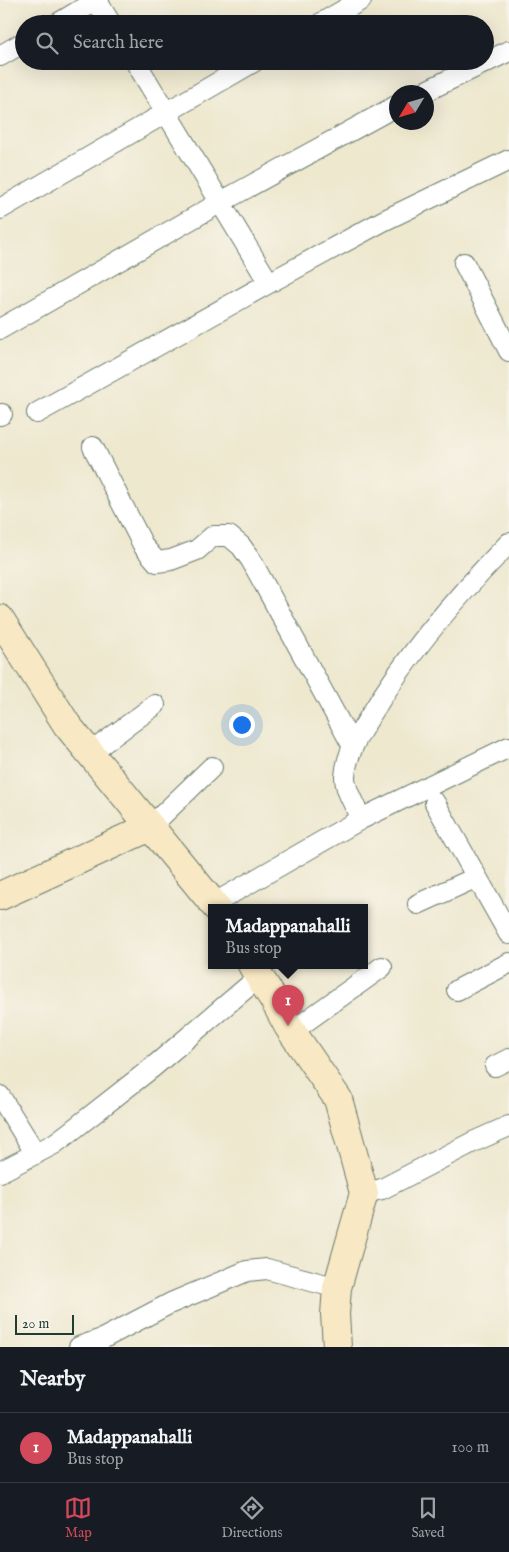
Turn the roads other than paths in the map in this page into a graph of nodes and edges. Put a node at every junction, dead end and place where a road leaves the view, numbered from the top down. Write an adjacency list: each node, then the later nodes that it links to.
1 (98, 0): 3 (street); 4 (street)
2 (361, 0): 5 (street)
3 (72, 15)
4 (107, 15)
5 (335, 15)
6 (15, 47): 8 (street)
7 (509, 51): 9 (street)
8 (0, 56)
9 (494, 58)
10 (141, 70): 15 (street)
11 (239, 70): 15 (street)
12 (470, 70): 13 (street)
13 (434, 87)
14 (389, 110): 17 (street)
15 (167, 112): 17 (street); 18 (street)
16 (509, 160): 20 (street)
17 (221, 202): 20 (street); 21 (street)
18 (0, 209)
19 (464, 263): 22 (street)
20 (269, 283): 23 (street)
21 (0, 329)
22 (509, 351)
23 (37, 413)
24 (93, 447): 28 (street)
25 (509, 543): 28 (street)
26 (0, 619): 30 (main road)
27 (155, 705): 30 (street)
28 (352, 745): 33 (street)
29 (509, 747): 33 (street)
30 (90, 753): 34 (main road)
31 (212, 767): 34 (street)
32 (435, 803): 35 (street)
33 (361, 819): 38 (street)
34 (150, 827): 36 (main road); 37 (main road)
35 (477, 877): 39 (street); 40 (street)
36 (0, 896)
37 (213, 904)
38 (216, 904)
39 (418, 904)
40 (509, 934)
41 (509, 963): 44 (street)
42 (382, 967): 45 (street)
43 (256, 971): 45 (main road); 48 (street)
44 (457, 990)
45 (292, 1032): 50 (main road)
46 (0, 1096): 48 (street)
47 (509, 1126): 50 (street)
48 (36, 1154): 49 (street)
49 (0, 1172)
50 (364, 1192): 51 (main road)
51 (337, 1288): 52 (street); 53 (main road)
52 (79, 1347)
53 (337, 1347)

